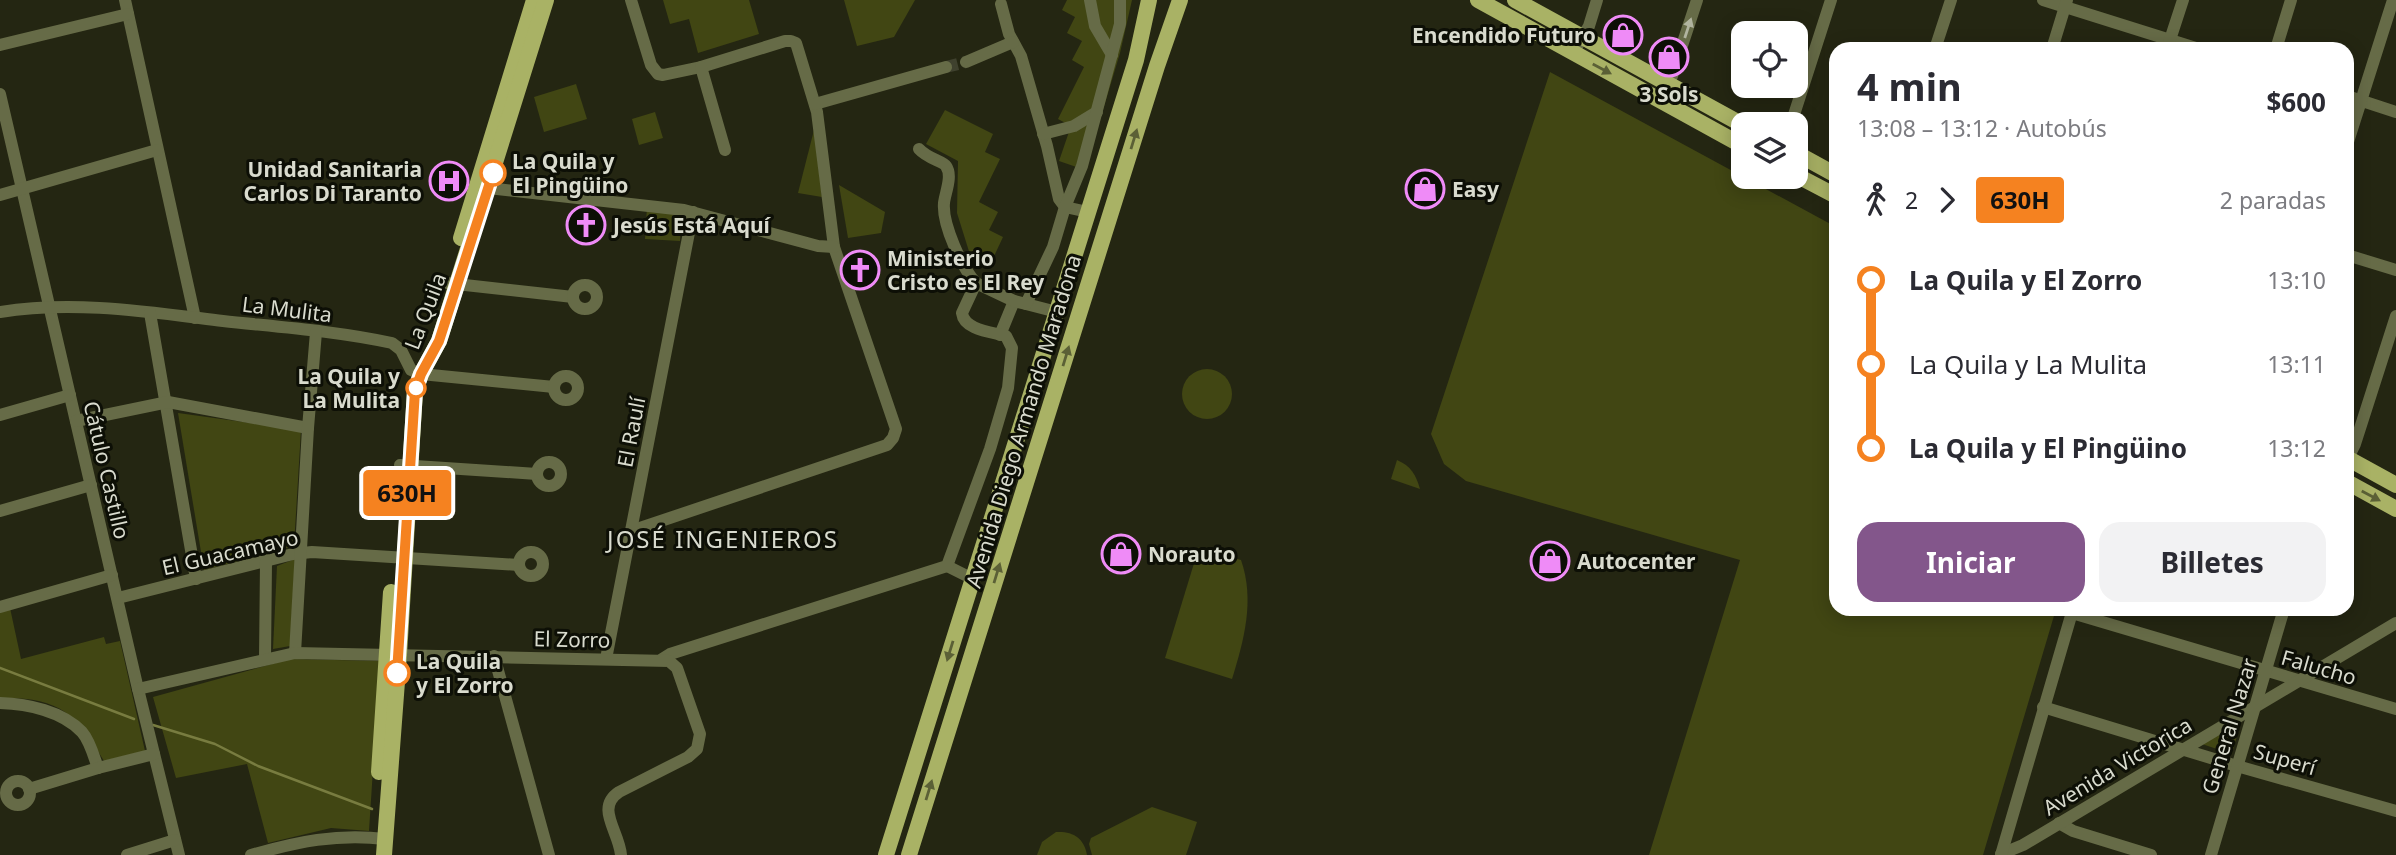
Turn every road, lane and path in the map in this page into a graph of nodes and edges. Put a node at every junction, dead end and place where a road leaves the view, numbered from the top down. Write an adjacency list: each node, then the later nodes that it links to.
1 (125, 0): 21 (street)
2 (534, 0): 54 (main road, La Quila)
3 (545, 0): 54 (main road, La Quila)
4 (631, 0): 33 (street)
5 (1090, 0): 31 (street)
6 (1120, 0): 31 (street)
7 (1149, 0): 60 (main road, Avenida Diego Armando Maradona)
8 (1180, 0): 136 (main road, Avenida Diego Armando Maradona, one-way to 8)
9 (1478, 0): 30 (main road)
10 (1516, 0): 22 (main road)
11 (1597, 0): 22 (street)
12 (1697, 0): 35 (street, one-way to 12)
13 (1831, 0): 42 (street)
14 (1951, 0): 24 (street)
15 (2043, 0): 20 (street)
16 (2183, 0): 27 (street)
17 (2291, 0): 28 (street)
18 (2393, 0): 38 (street)
19 (1001, 4): 23 (street)
20 (2066, 4): 25 (street); 26 (street)
21 (128, 14): 29 (street); 49 (street)
22 (1584, 38): 30 (street); 35 (main road)
23 (1013, 42): 32 (street); 46 (street)
24 (1937, 42)
25 (2054, 42)
26 (2164, 42)
27 (2170, 42)
28 (2278, 42)
29 (0, 45)
30 (1573, 53): 39 (main road, one-way to 39)
31 (1112, 55): 41 (street)
32 (966, 62)
33 (701, 67): 40 (street); 50 (street)
34 (946, 68): 40 (street)
35 (1670, 85): 39 (street); 44 (main road)
36 (1, 98): 55 (street, Cátulo Castillo)
37 (2354, 98): 38 (street)
38 (2361, 100): 43 (street); 45 (street)
39 (1662, 101): 47 (main road)
40 (815, 104): 61 (street)
41 (1097, 112): 46 (street); 58 (street)
42 (1795, 112)
43 (2396, 112)
44 (1731, 118)
45 (2354, 122)
46 (1043, 134): 58 (street)
47 (1731, 139)
48 (919, 149): 65 (street)
49 (158, 150): 55 (street); 73 (street)
50 (725, 150)
51 (1808, 159): 52 (main road)
52 (1829, 170)
53 (1808, 181): 56 (main road)
54 (482, 187): 59 (street); 64 (main road, La Quila)
55 (23, 188): 57 (street); 68 (street, Cátulo Castillo)
56 (1829, 192)
57 (0, 195)
58 (1065, 207): 60 (street); 67 (street)
59 (693, 212): 61 (street); 92 (street, El Raulí)
60 (1088, 212): 70 (main road, Avenida Diego Armando Maradona)
61 (834, 247): 92 (street)
62 (2354, 257): 63 (street)
63 (2396, 270)
64 (453, 283): 66 (street); 76 (main road, La Quila)
65 (976, 283): 67 (street); 75 (street)
66 (573, 297)
67 (1020, 303): 70 (street); 75 (street)
68 (49, 306): 69 (street, La Mulita); 71 (street, La Mulita); 78 (street, Cátulo Castillo)
69 (0, 312)
70 (1057, 312): 100 (main road, Avenida Diego Armando Maradona)
71 (150, 313): 73 (street, La Mulita); 79 (street)
72 (2396, 316): 83 (street)
73 (195, 318): 74 (street, La Mulita)
74 (316, 332): 76 (street, La Mulita); 82 (street)
75 (1000, 335): 97 (street)
76 (417, 372): 77 (street); 85 (main road, La Quila)
77 (554, 387)
78 (70, 395): 80 (street); 81 (street, Cátulo Castillo)
79 (164, 403): 81 (street); 82 (street); 99 (street)
80 (0, 415)
81 (76, 421): 87 (street, Cátulo Castillo)
82 (308, 428): 93 (street)
83 (2354, 441)
84 (2354, 462): 88 (main road)
85 (405, 465): 86 (street); 94 (main road, La Quila)
86 (537, 474)
87 (91, 485): 91 (street); 98 (street, Cátulo Castillo)
88 (2396, 485)
89 (2354, 486): 90 (main road, one-way to 90)
90 (2396, 509)
91 (0, 511)
92 (631, 531): 111 (street, El Raulí)
93 (301, 553): 94 (street, El Guacamayo); 95 (street, El Guacamayo); 107 (street)
94 (398, 556): 96 (street, El Guacamayo); 108 (main road, La Quila)
95 (266, 562): 99 (street, El Guacamayo); 110 (street)
96 (519, 565)
97 (947, 566): 100 (street); 112 (street)
98 (112, 575): 101 (street, Cátulo Castillo); 102 (street)
99 (196, 579): 101 (street, El Guacamayo)
100 (973, 579): 135 (main road, Avenida Diego Armando Maradona, one-way to 135)
101 (118, 598): 115 (street, Cátulo Castillo)
102 (0, 607)
103 (2070, 616): 117 (street)
104 (2088, 616): 113 (street, Falucho)
105 (2282, 616): 113 (street, General Nazar)
106 (2396, 623): 114 (street, Avenida Victorica)
107 (295, 653): 108 (street, El Zorro); 110 (street, El Zorro)
108 (393, 654): 109 (street, El Zorro); 128 (main road, La Quila)
109 (494, 656): 111 (street, El Zorro); 133 (street)
110 (265, 659): 115 (street, El Zorro)
111 (606, 659): 112 (street, El Zorro)
112 (662, 659): 134 (street)
113 (2266, 671): 114 (street, Falucho); 118 (street, General Nazar)
114 (2302, 681): 118 (street, Avenida Victorica); 119 (street, Falucho)
115 (138, 689): 121 (street, Cátulo Castillo)
116 (0, 704): 123 (street)
117 (2043, 707): 120 (street, Superí); 137 (street)
118 (2254, 708): 120 (street, Avenida Victorica); 122 (street, General Nazar)
119 (2396, 709)
120 (2181, 749): 122 (street, Superí); 126 (street, Avenida Victorica)
121 (154, 754): 123 (street); 127 (street, Cátulo Castillo)
122 (2237, 766): 125 (street, Superí); 139 (street, General Nazar)
123 (98, 768): 124 (street)
124 (29, 789)
125 (2396, 811)
126 (2059, 823): 137 (street, Avenida Victorica); 138 (street)
127 (175, 840): 129 (street); 130 (street, Cátulo Castillo)
128 (381, 844): 131 (street); 132 (main road, La Quila)
129 (127, 855)
130 (178, 855)
131 (251, 855)
132 (374, 855)
133 (549, 855)
134 (621, 855)
135 (886, 855)
136 (909, 855)
137 (2001, 855)
138 (2151, 855)
139 (2211, 855)

